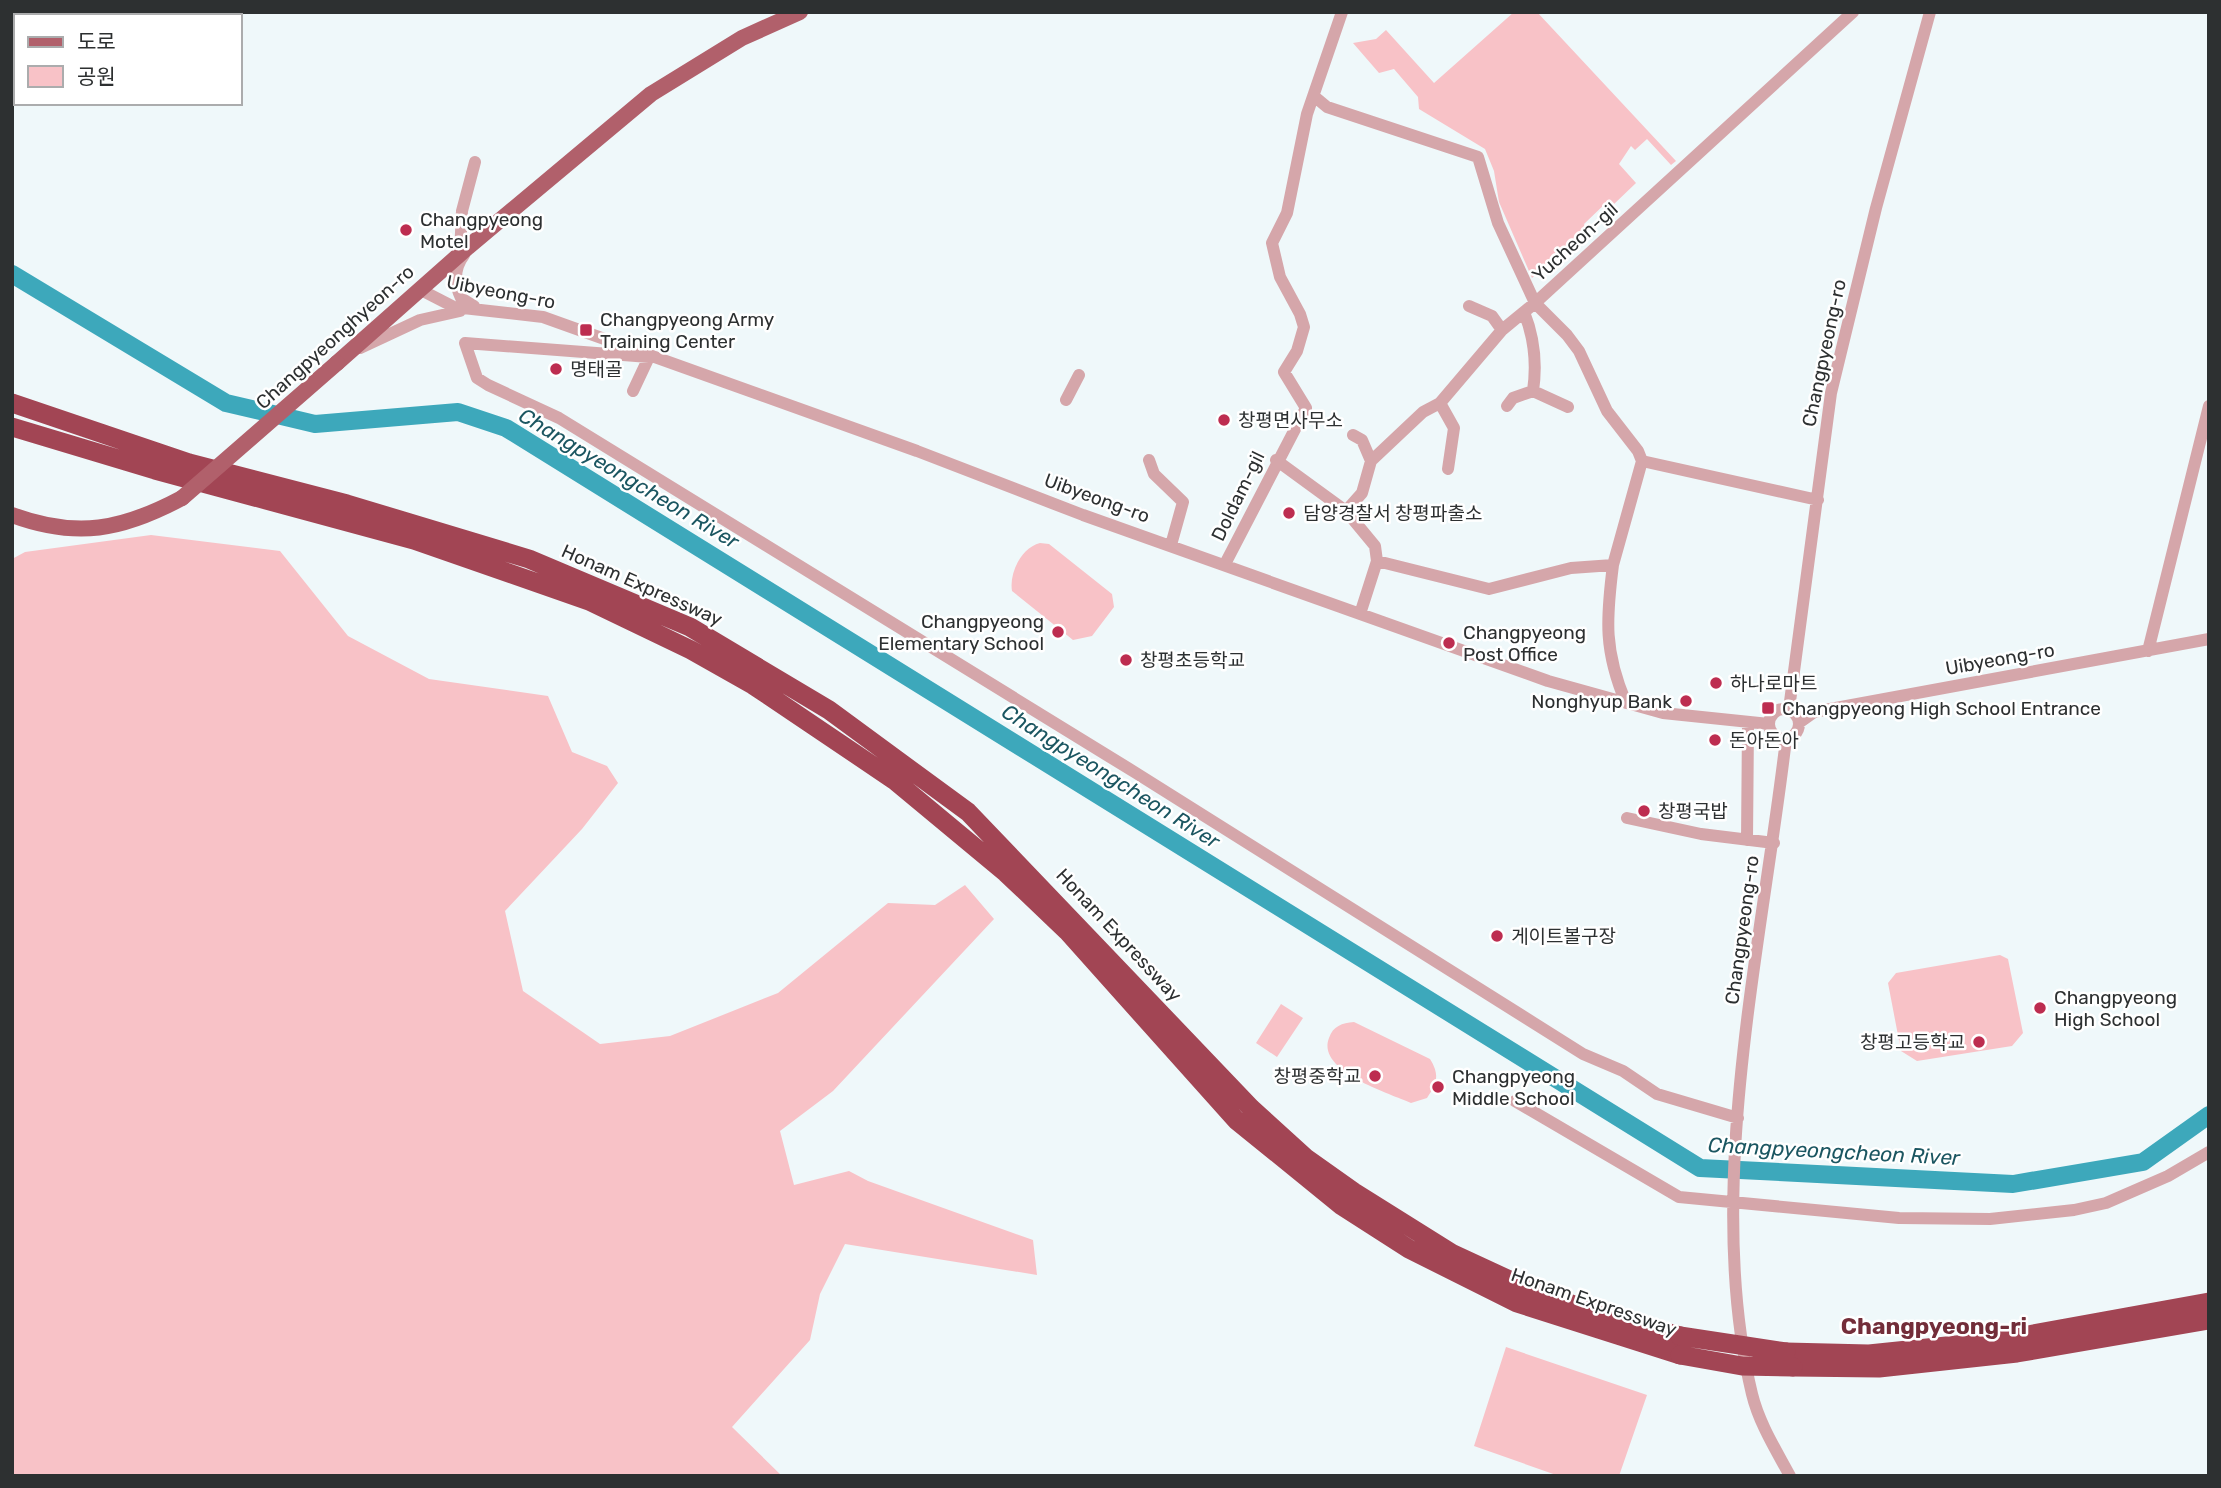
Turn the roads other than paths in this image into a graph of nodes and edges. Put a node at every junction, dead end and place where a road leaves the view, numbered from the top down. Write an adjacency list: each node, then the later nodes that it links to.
1 (800, 12): 7 (main road, Changpyeonghyeon-ro)
2 (1342, 12): 5 (street)
3 (1853, 12): 10 (street, Yucheon-gil)
4 (1930, 12): 33 (street, Changpyeong-ro)
5 (1315, 97): 10 (street); 29 (street, Doldam-gil)
6 (475, 162): 8 (street)
7 (474, 242): 8 (main road, Changpyeonghyeon-ro); 12 (street)
8 (460, 254): 9 (main road, Changpyeonghyeon-ro)
9 (419, 289): 12 (street, Uibyeong-ro); 16 (main road, Changpyeonghyeon-ro)
10 (1535, 303): 13 (street); 31 (street, Yucheon-gil)
11 (1469, 306): 14 (street)
12 (488, 310): 15 (street, Uibyeong-ro); 16 (street)
13 (1524, 312): 14 (street); 19 (street)
14 (1502, 330): 22 (street)
15 (649, 357): 18 (street); 36 (street, Uibyeong-ro); 53 (street)
16 (342, 359): 35 (main road, Changpyeonghyeon-ro, bridge)
17 (1079, 375): 20 (street)
18 (633, 391)
19 (1533, 391): 23 (street); 25 (street)
20 (1066, 400)
21 (12, 403): 58 (highway, Honam Expressway)
22 (1440, 403): 30 (street); 32 (street)
23 (1507, 406)
24 (2209, 406): 42 (street)
25 (1568, 407)
26 (12, 427): 58 (highway, Honam Expressway)
27 (1353, 435): 30 (street)
28 (1149, 460): 36 (street)
29 (1276, 460): 34 (street); 38 (street, Doldam-gil)
30 (1371, 461): 34 (street)
31 (1642, 461): 33 (street); 39 (street)
32 (1448, 469)
33 (1818, 500): 44 (street, Changpyeong-ro)
34 (1346, 511): 37 (street)
35 (12, 515)
36 (1171, 545): 38 (street, Uibyeong-ro)
37 (1377, 561): 39 (street); 40 (street)
38 (1225, 564): 40 (street, Uibyeong-ro)
39 (1613, 565): 43 (street)
40 (1360, 614): 43 (street, Uibyeong-ro)
41 (2209, 639): 42 (street, Uibyeong-ro)
42 (2148, 651): 45 (street, Uibyeong-ro)
43 (1626, 703): 46 (street, Uibyeong-ro)
44 (1789, 709): 45 (street); 47 (street)
45 (1800, 722): 48 (street)
46 (1748, 724): 47 (street, Uibyeong-ro); 50 (street)
47 (1769, 724): 48 (street)
48 (1786, 739): 51 (street, Changpyeong-ro)
49 (1627, 818): 50 (street)
50 (1747, 839): 51 (street)
51 (1774, 843): 53 (street, Changpyeong-ro)
52 (1514, 1101): 55 (street)
53 (1738, 1122): 55 (street, Changpyeong-ro)
54 (2209, 1152): 55 (street)
55 (1733, 1203): 60 (street, Changpyeong-ro)
56 (2209, 1302): 59 (highway, Honam Expressway)
57 (2209, 1320): 59 (highway, Honam Expressway)
58 (1680, 1345): 59 (highway, Honam Expressway, bridge)
59 (1789, 1360)
60 (1790, 1476)

